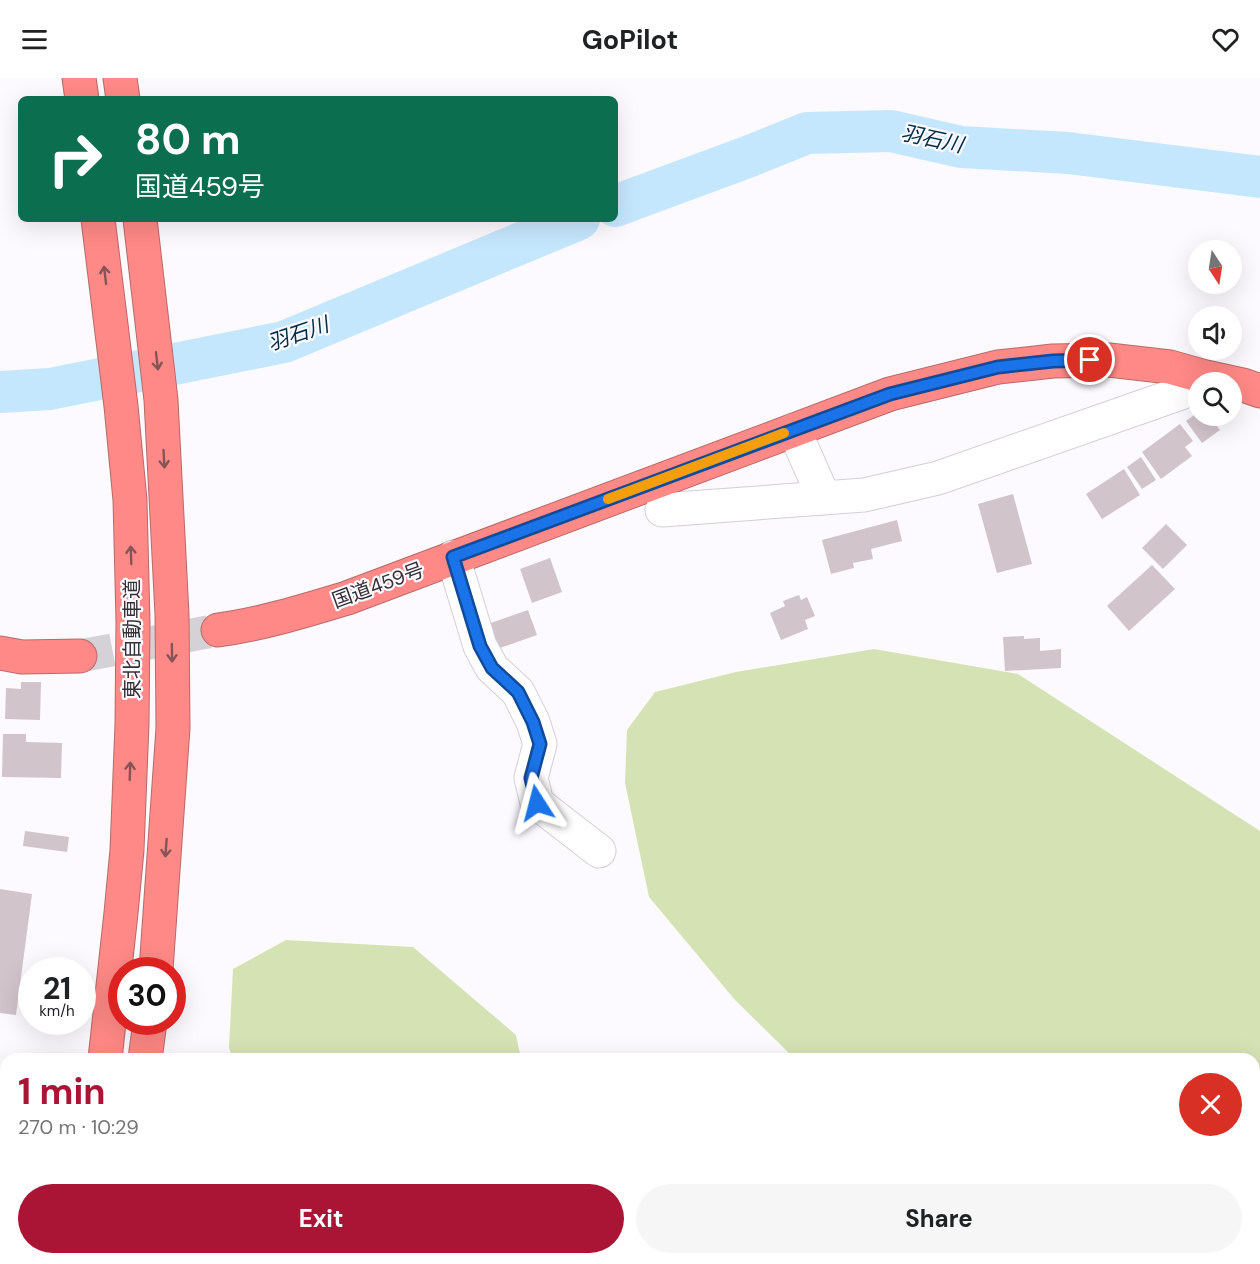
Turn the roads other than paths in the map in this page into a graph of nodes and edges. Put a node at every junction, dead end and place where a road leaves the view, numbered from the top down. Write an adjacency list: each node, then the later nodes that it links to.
1 (79, 78): 3 (highway)
2 (120, 78): 4 (highway)
3 (82, 96)
4 (123, 96)
5 (98, 222): 17 (highway, 東北自動車道, one-way to 5)
6 (140, 222): 18 (highway, 東北自動車道, one-way to 18)
7 (1260, 391): 9 (highway, 国道459号)
8 (1181, 393): 10 (street)
9 (794, 430): 10 (street); 12 (highway, 国道459号)
10 (824, 498): 11 (street)
11 (662, 510)
12 (453, 557): 13 (highway, 国道459号); 16 (street)
13 (218, 630)
14 (0, 653): 15 (highway)
15 (80, 656)
16 (599, 851)
17 (121, 913): 20 (highway); 21 (highway, 東北自動車道)
18 (157, 957)
19 (148, 1035): 22 (highway)
20 (92, 1053)
21 (106, 1053)
22 (146, 1053)

